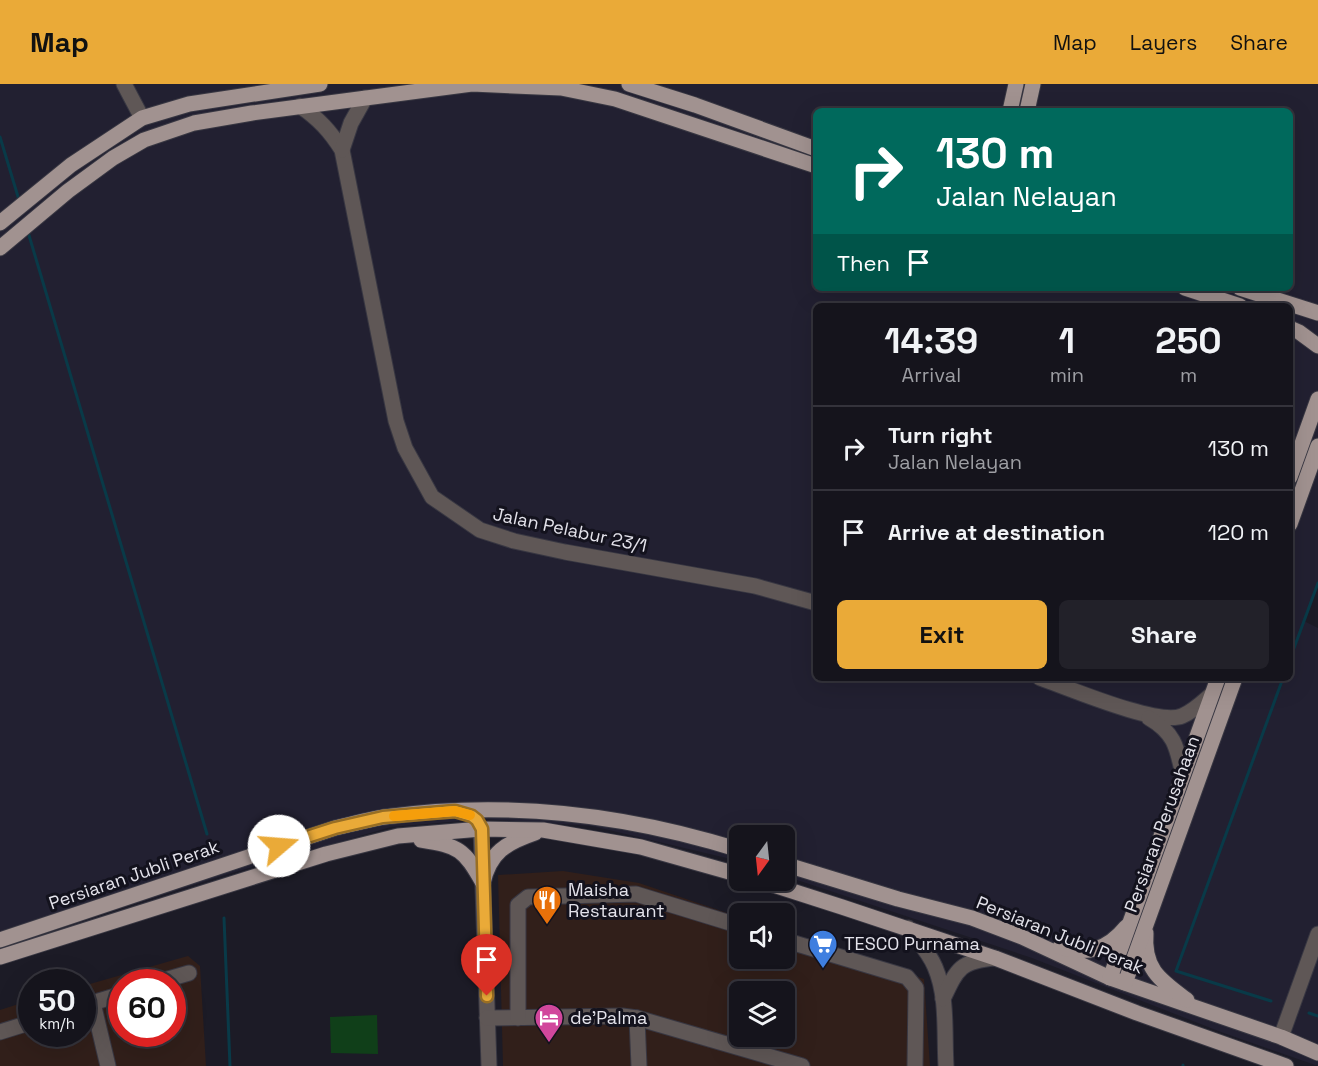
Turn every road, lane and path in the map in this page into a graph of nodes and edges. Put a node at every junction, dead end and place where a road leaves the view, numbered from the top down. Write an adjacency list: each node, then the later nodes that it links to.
1 (124, 84): 10 (street)
2 (320, 84): 10 (main road)
3 (629, 84): 11 (main road)
4 (1016, 84): 8 (main road)
5 (1033, 84): 9 (main road)
6 (364, 98): 7 (main road); 12 (street); 13 (main road)
7 (300, 106): 12 (street, Jalan Pelabur 23/1); 15 (main road)
8 (1011, 108)
9 (1029, 108)
10 (142, 118): 14 (main road)
11 (813, 148)
12 (342, 150): 30 (street, Jalan Pelabur 23/1)
13 (813, 165)
14 (2, 221)
15 (4, 245)
16 (1194, 291): 18 (main road)
17 (1250, 291): 19 (main road)
18 (1229, 303)
19 (1290, 303)
20 (1293, 304): 21 (main road)
21 (1316, 311)
22 (1293, 323): 24 (main road)
23 (1293, 329): 25 (main road)
24 (1318, 332)
25 (1318, 346)
26 (1318, 399): 28 (main road)
27 (1318, 446): 29 (main road)
28 (1293, 469)
29 (1293, 516)
30 (813, 602)
31 (1049, 681): 35 (street)
32 (1217, 681): 34 (main road, Persiaran Perusahaan)
33 (1234, 681): 47 (main road, Persiaran Perusahaan)
34 (1212, 694): 35 (street); 36 (main road, Persiaran Perusahaan)
35 (1142, 713): 36 (street)
36 (1183, 775): 46 (main road, Persiaran Perusahaan)
37 (455, 811): 38 (main road); 41 (main road, Persiaran Jubli Perak); 52 (main road, Persiaran Jubli Perak)
38 (482, 829): 39 (main road, Persiaran Jubli Perak); 40 (main road, Persiaran Jubli Perak); 44 (street)
39 (543, 830): 43 (main road, Persiaran Jubli Perak); 44 (main road)
40 (398, 836): 44 (main road); 54 (main road, Persiaran Jubli Perak)
41 (729, 847)
42 (795, 867): 51 (main road, Persiaran Jubli Perak)
43 (729, 872)
44 (483, 883): 63 (street)
45 (793, 891): 49 (main road)
46 (1131, 920): 51 (main road); 58 (main road, Persiaran Perusahaan)
47 (1147, 921): 58 (main road, Persiaran Perusahaan); 61 (main road)
48 (729, 923): 64 (street)
49 (909, 928): 55 (main road); 60 (street)
50 (1318, 934): 69 (street)
51 (1022, 937): 58 (main road, Persiaran Jubli Perak)
52 (0, 940)
53 (795, 943): 76 (street)
54 (0, 957)
55 (995, 958): 59 (main road); 60 (street)
56 (189, 973): 57 (street)
57 (186, 974)
58 (1117, 984): 59 (main road); 61 (main road, Persiaran Jubli Perak); 62 (main road)
59 (1089, 995): 62 (main road)
60 (943, 999): 77 (street)
61 (1202, 1010): 69 (main road, Persiaran Jubli Perak)
62 (1137, 1013): 71 (main road)
63 (488, 1018): 64 (street); 73 (street)
64 (518, 1018): 65 (street)
65 (637, 1018): 74 (street); 75 (street)
66 (18, 1026): 68 (street)
67 (96, 1029): 72 (street)
68 (0, 1032)
69 (1281, 1037): 70 (main road, Persiaran Jubli Perak); 71 (main road); 78 (main road)
70 (1318, 1053)
71 (1254, 1054): 78 (main road)
72 (108, 1066)
73 (489, 1066)
74 (639, 1066)
75 (802, 1066)
76 (915, 1066)
77 (946, 1066)
78 (1288, 1066)

